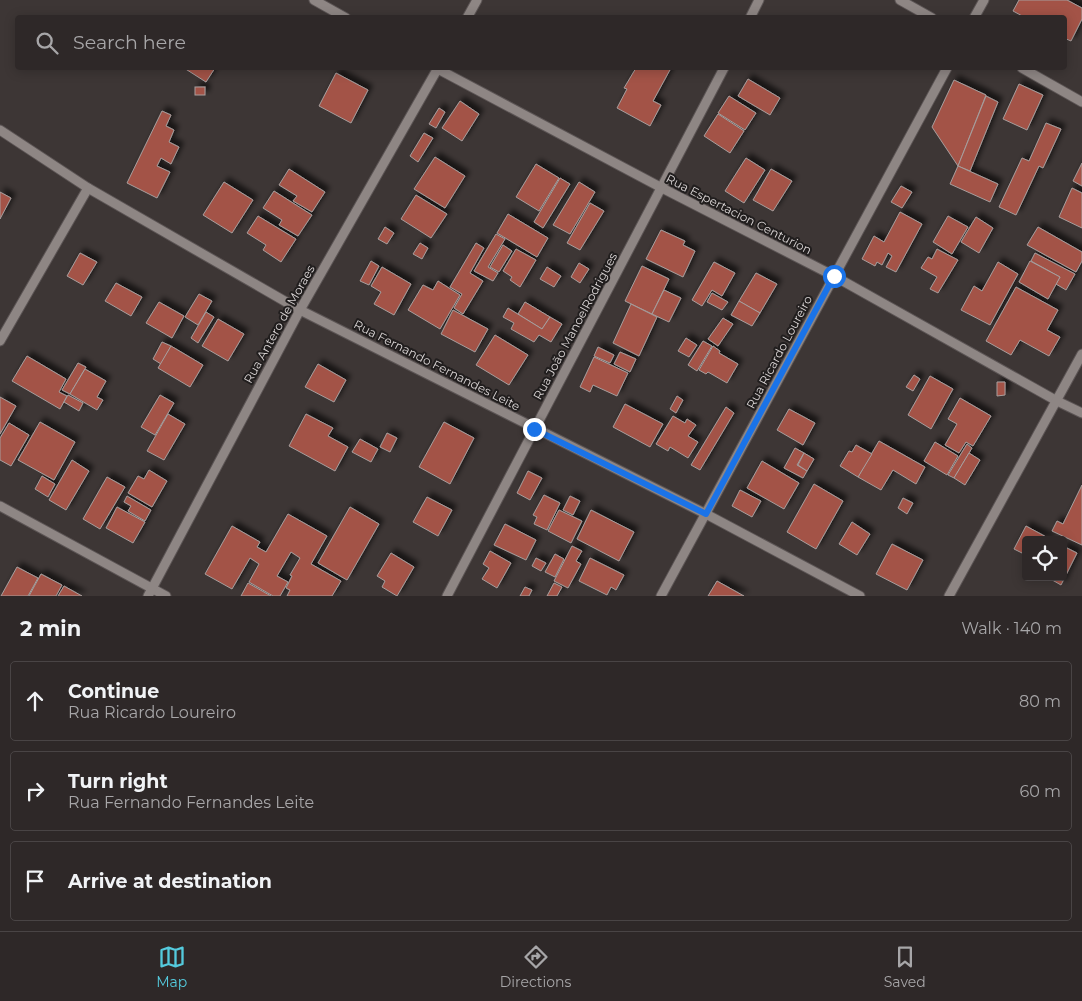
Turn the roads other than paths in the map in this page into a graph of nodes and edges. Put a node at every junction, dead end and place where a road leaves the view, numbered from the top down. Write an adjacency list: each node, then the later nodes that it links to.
1 (314, 0): 6 (street)
2 (477, 0): 7 (street)
3 (760, 0): 8 (street)
4 (900, 0): 9 (street)
5 (984, 0): 10 (street)
6 (341, 15)
7 (469, 15)
8 (752, 15)
9 (927, 15)
10 (976, 15)
11 (436, 70): 21 (street, Rua Antero de Moraes)
12 (441, 70): 19 (street, Rua Espertacion Centurion)
13 (723, 70): 19 (street, Rua João ManoelRodrigues)
14 (945, 70): 20 (street, Rua Ricardo Loureiro)
15 (1026, 70): 16 (street)
16 (1082, 102)
17 (0, 130): 18 (street, Rua Fernando Fernandes Leite)
18 (88, 188): 21 (street, Rua Fernando Fernandes Leite); 22 (street)
19 (662, 188): 20 (street, Rua Espertacion Centurion); 26 (street, Rua João ManoelRodrigues)
20 (834, 276): 24 (street, Rua Espertacion Centurion); 28 (street, Rua Ricardo Loureiro)
21 (300, 310): 26 (street, Rua Fernando Fernandes Leite); 29 (street, Rua Antero de Moraes)
22 (0, 342)
23 (1082, 354): 24 (street)
24 (1057, 401): 25 (street, Rua Espertacion Centurion); 34 (street)
25 (1082, 413)
26 (534, 429): 28 (street, Rua Fernando Fernandes Leite); 31 (street, Rua João ManoelRodrigues)
27 (0, 506): 29 (street)
28 (706, 514): 32 (street, Rua Ricardo Loureiro); 33 (street, Rua Fernando Fernandes Leite)
29 (150, 592): 30 (street)
30 (166, 596)
31 (447, 596)
32 (661, 596)
33 (860, 596)
34 (949, 596)

